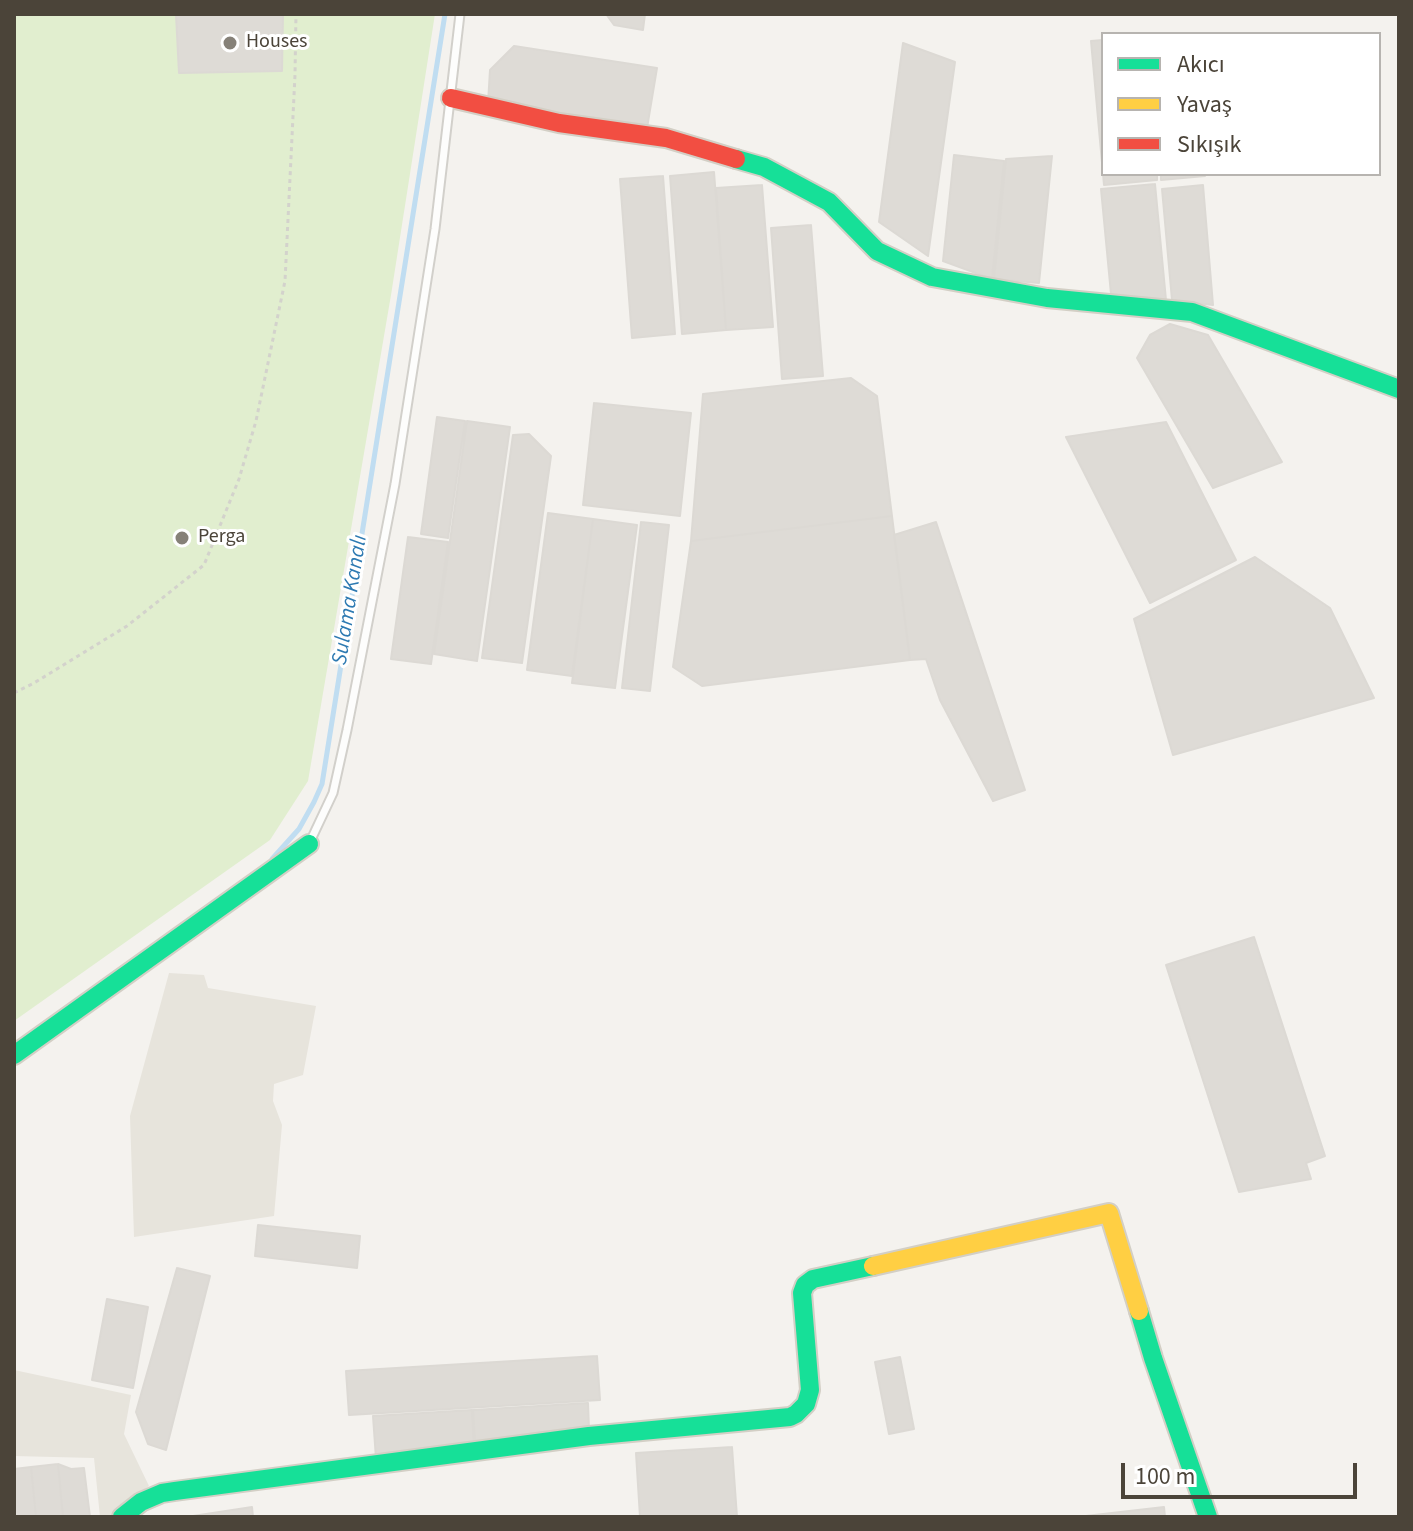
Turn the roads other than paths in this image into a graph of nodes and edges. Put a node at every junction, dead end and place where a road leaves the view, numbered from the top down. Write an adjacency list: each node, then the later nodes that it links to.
1 (460, 14): 2 (lane)
2 (451, 98): 3 (street); 4 (lane)
3 (1399, 389)
4 (309, 844): 5 (street)
5 (14, 1055)
6 (122, 1517): 7 (street)
7 (1208, 1517)

